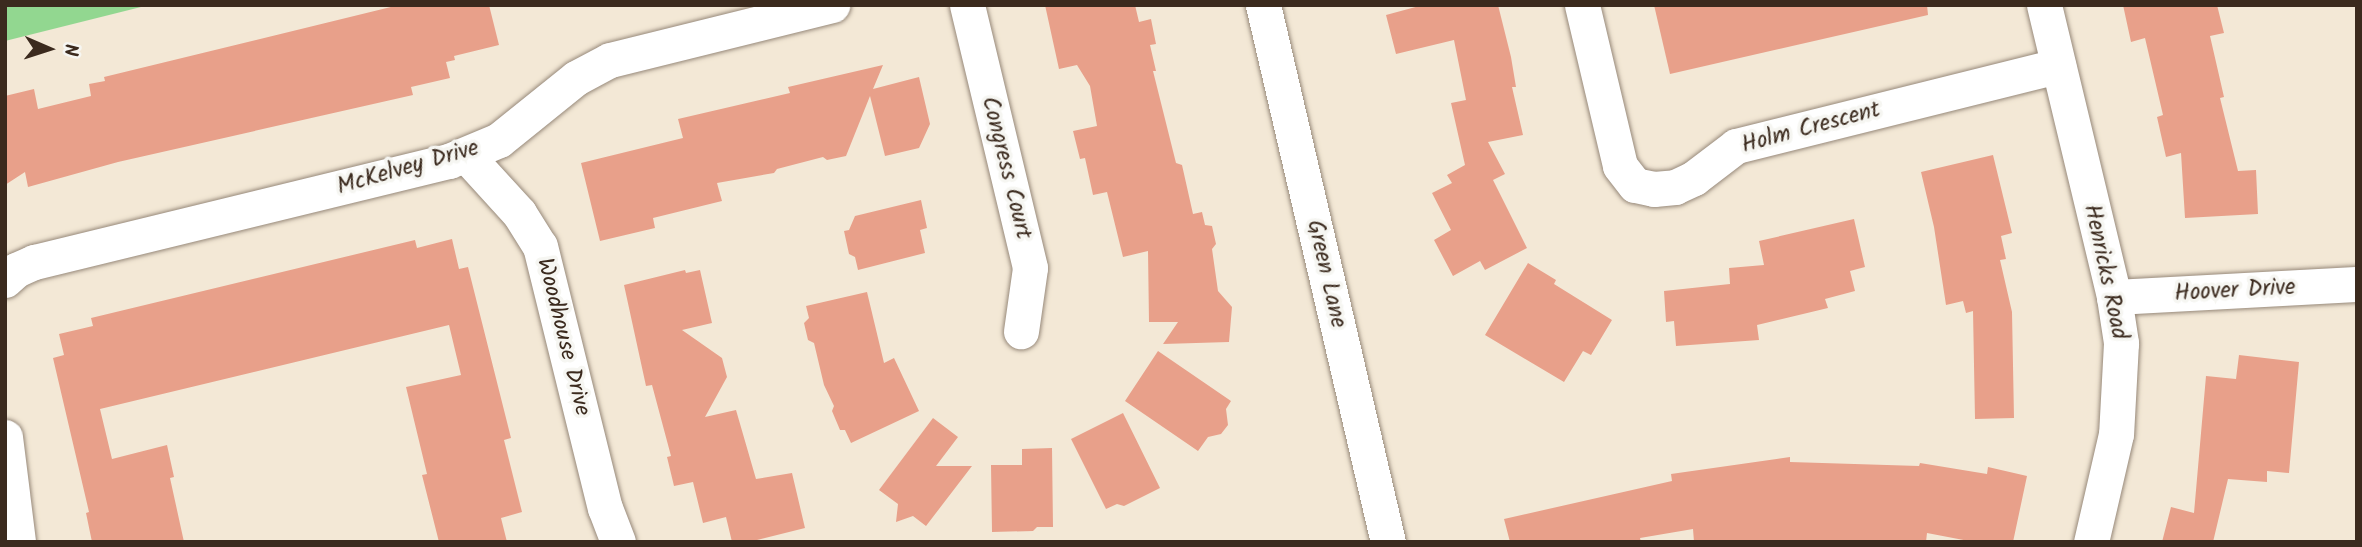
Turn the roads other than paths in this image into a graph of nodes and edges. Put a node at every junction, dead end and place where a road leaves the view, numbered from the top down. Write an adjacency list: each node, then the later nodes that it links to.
1 (832, 5): 7 (street, McKelvey Drive)
2 (967, 5): 11 (street, Congress Court)
3 (1263, 5): 15 (street, Green Lane)
4 (1582, 5): 6 (street, Holm Crescent)
5 (2043, 5): 6 (street, Henricks Road)
6 (2058, 66): 10 (street, Henricks Road)
7 (466, 155): 8 (street, McKelvey Drive); 14 (street, Woodhouse Drive)
8 (5, 279)
9 (2357, 284): 10 (street, Hoover Drive)
10 (2114, 297): 16 (street, Henricks Road)
11 (1020, 331)
12 (5, 437): 13 (street)
13 (18, 542)
14 (618, 542)
15 (1388, 542)
16 (2091, 542)

